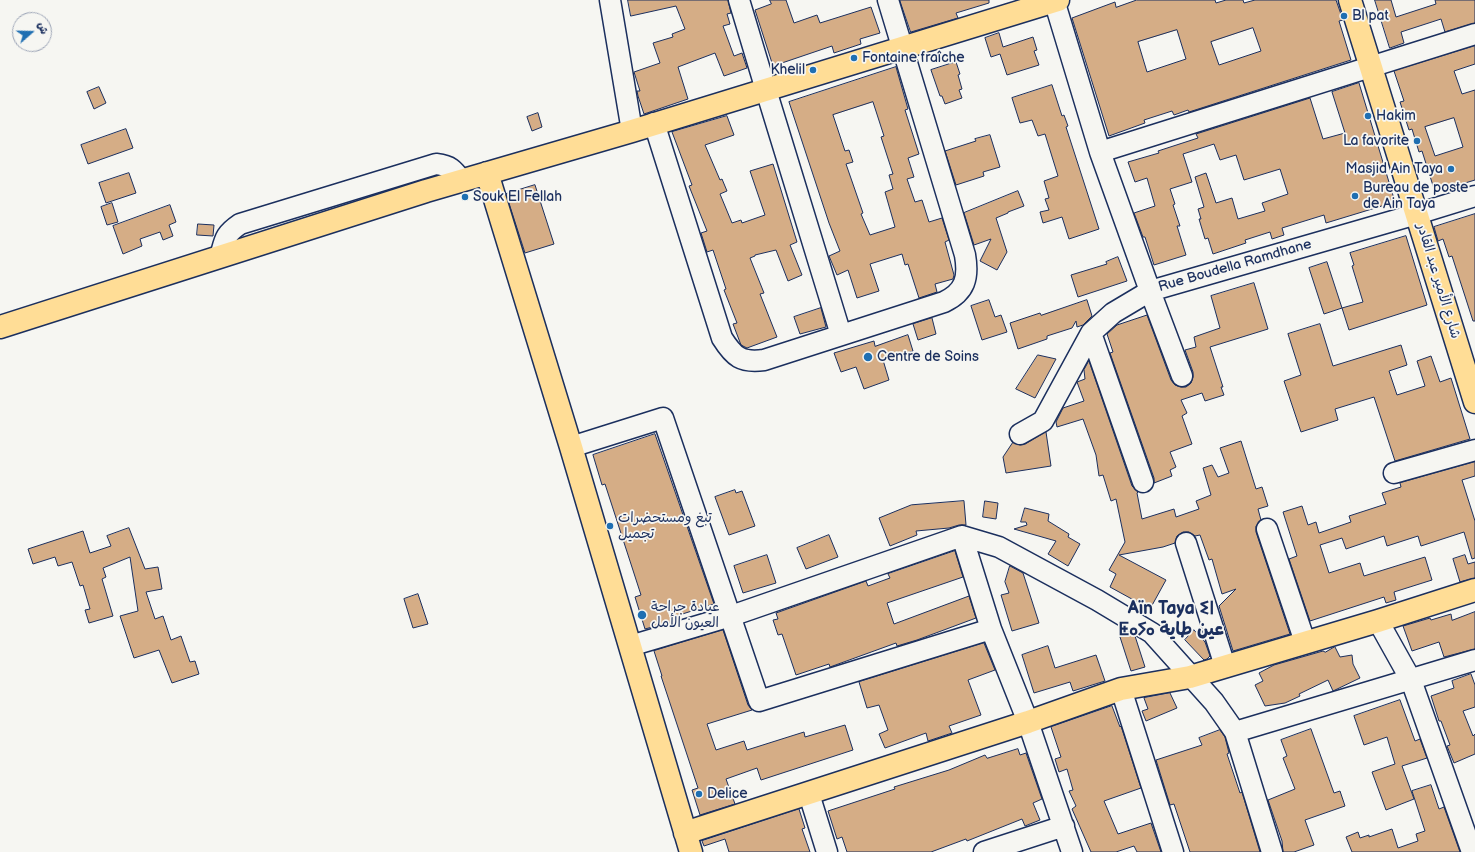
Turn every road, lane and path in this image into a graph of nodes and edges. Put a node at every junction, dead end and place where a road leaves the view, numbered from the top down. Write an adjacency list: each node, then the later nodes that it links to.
1 (610, 0): 11 (street)
2 (739, 0): 9 (street)
3 (888, 0): 7 (street)
4 (1055, 0): 7 (main road); 12 (street, Rue Boudella Ramdhane)
5 (1350, 0): 8 (main road, شارع الأمير عبد القادر)
6 (1475, 34): 8 (street)
7 (902, 48): 9 (main road); 23 (street)
8 (1371, 67): 12 (street); 17 (main road, شارع الأمير عبد القادر)
9 (766, 90): 10 (main road); 23 (street)
10 (654, 124): 11 (main road); 23 (street)
11 (632, 131): 13 (main road)
12 (1100, 152): 20 (street, Rue Boudella Ramdhane)
13 (487, 173): 14 (main road); 27 (main road)
14 (462, 181): 15 (street); 18 (main road)
15 (341, 193): 18 (street); 19 (street)
16 (1475, 196): 17 (street, Rue Boudella Ramdhane)
17 (1417, 214): 20 (street, Rue Boudella Ramdhane); 25 (main road, شارع الأمير عبد القادر)
18 (348, 216): 19 (main road)
19 (220, 257): 21 (main road)
20 (1150, 291): 22 (street); 24 (street)
21 (0, 327)
22 (1091, 333): 26 (street); 30 (street)
23 (842, 335)
24 (1182, 376)
25 (1475, 402)
26 (1020, 434)
27 (571, 447): 35 (street); 39 (main road)
28 (1475, 450): 29 (street)
29 (1394, 473)
30 (1143, 482)
31 (1266, 529): 38 (street)
32 (962, 536): 35 (street); 37 (street); 42 (street)
33 (1186, 543): 41 (street)
34 (1475, 590): 36 (main road)
35 (731, 616): 37 (street); 39 (street)
36 (1378, 621): 38 (main road); 43 (street)
37 (991, 629): 45 (street)
38 (1305, 642): 41 (main road)
39 (630, 646): 49 (main road)
40 (1475, 660): 43 (street)
41 (1225, 666): 42 (main road)
42 (1190, 676): 44 (main road); 46 (street)
43 (1411, 680): 46 (street); 55 (street)
44 (1121, 690): 45 (main road); 53 (street)
45 (1028, 722): 47 (main road); 48 (street)
46 (1235, 732): 54 (street)
47 (809, 794): 49 (main road); 50 (street)
48 (1064, 826): 51 (street); 52 (street)
49 (688, 843)
50 (827, 852)
51 (984, 852)
52 (1072, 852)
53 (1173, 852)
54 (1272, 852)
55 (1472, 852)

